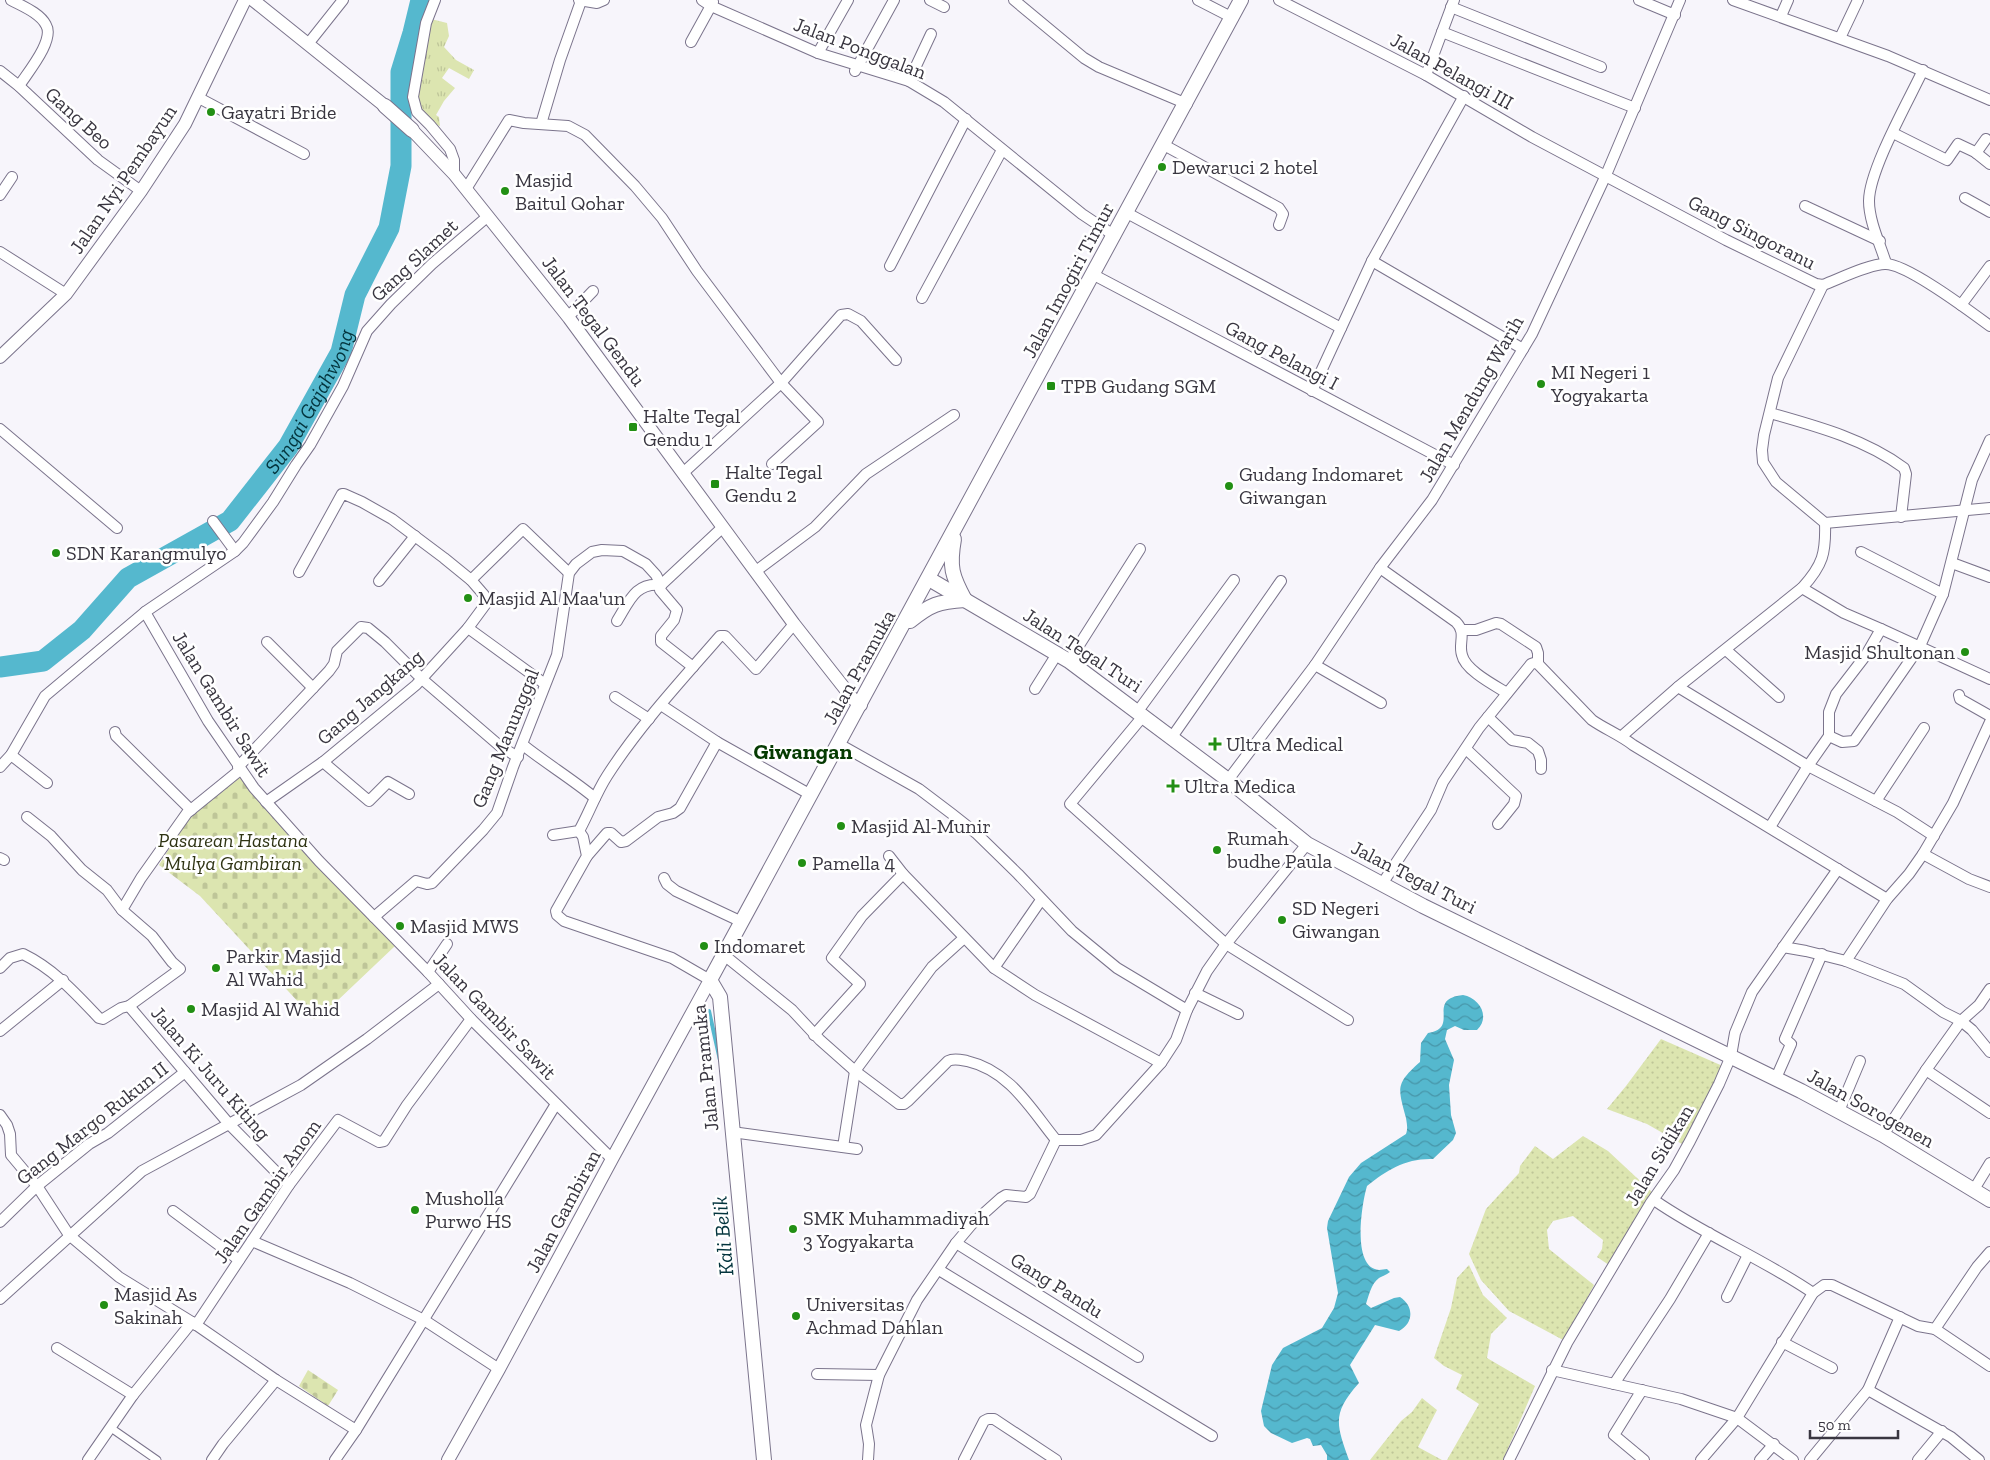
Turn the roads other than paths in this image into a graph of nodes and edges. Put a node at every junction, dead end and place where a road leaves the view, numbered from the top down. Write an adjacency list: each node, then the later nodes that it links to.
1 (11, 0): 38 (street)
2 (245, 0): 40 (street, Jalan Nyi Pembayun)
3 (253, 0): 29 (street, Jalan Tegal Gendu)
4 (343, 0): 29 (street)
5 (435, 0): 55 (street)
6 (580, 0): 7 (street); 46 (street)
7 (604, 0)
8 (848, 0): 31 (street)
9 (894, 0): 33 (street)
10 (930, 0): 22 (street)
11 (1014, 0): 42 (street)
12 (1198, 0): 25 (street)
13 (1241, 0): 25 (main road, Jalan Imogiri Timur)
14 (1279, 0): 36 (street, Jalan Pelangi III)
15 (1639, 0): 23 (street)
16 (1680, 0): 23 (street, Jalan Mendung Warih)
17 (1788, 0): 24 (street)
18 (1858, 0): 28 (street)
19 (1738, 1): 24 (street)
20 (709, 2): 30 (street); 31 (street, Jalan Ponggalan)
21 (1453, 4): 26 (street); 32 (street)
22 (944, 8)
23 (1675, 15): 44 (street, Jalan Mendung Warih)
24 (1781, 16): 28 (street)
25 (1233, 18): 42 (main road, Jalan Imogiri Timur)
26 (1442, 32): 36 (street); 44 (street)
27 (931, 34): 37 (street)
28 (1840, 38): 34 (street)
29 (310, 40): 43 (street, Jalan Tegal Gendu)
30 (691, 42)
31 (818, 53): 33 (street, Jalan Ponggalan)
32 (1601, 67)
33 (856, 68): 37 (street, Jalan Ponggalan)
34 (1923, 70): 41 (street); 48 (street)
35 (0, 71): 38 (street, Gang Beo)
36 (1426, 75): 39 (street, Jalan Pelangi III)
37 (909, 82): 45 (street, Jalan Ponggalan)
38 (19, 86): 59 (street, Gang Beo)
39 (1464, 96): 56 (street, Jalan Pelangi III); 70 (street)
40 (198, 98): 53 (street); 59 (street, Jalan Nyi Pembayun)
41 (1990, 100)
42 (1187, 104): 50 (main road, Jalan Imogiri Timur)
43 (385, 106): 47 (main road, Jalan Tegal Gendu)
44 (1635, 108): 56 (street, Jalan Mendung Warih)
45 (966, 119): 51 (street, Jalan Ponggalan); 72 (street)
46 (541, 124): 58 (street); 86 (street)
47 (412, 130): 55 (street, Jalan Tegal Gendu)
48 (1893, 133): 52 (street); 68 (street)
49 (1986, 139): 52 (street)
50 (1164, 145): 64 (main road, Jalan Imogiri Timur); 66 (street)
51 (1002, 150): 67 (street, Jalan Ponggalan); 78 (street)
52 (1976, 153): 54 (street)
53 (304, 154)
54 (1990, 164)
55 (454, 174): 58 (street, Jalan Tegal Gendu)
56 (1606, 175): 75 (street, Gang Singoranu); 83 (street, Jalan Mendung Warih)
57 (12, 177): 60 (street)
58 (466, 189): 65 (street, Jalan Tegal Gendu)
59 (141, 191): 77 (street, Jalan Nyi Pembayun)
60 (0, 195)
61 (1965, 198): 63 (street)
62 (1805, 206): 68 (street)
63 (1990, 212)
64 (1127, 213): 67 (main road, Jalan Imogiri Timur); 82 (street)
65 (487, 217): 80 (street, Jalan Tegal Gendu); 105 (street, Gang Slamet)
66 (1279, 226)
67 (1115, 236): 74 (main road, Jalan Imogiri Timur)
68 (1880, 241): 71 (street)
69 (0, 252): 77 (street)
70 (1372, 261): 82 (street); 83 (street)
71 (1886, 263): 75 (street, Gang Singoranu); 79 (street)
72 (890, 266)
73 (1990, 266): 79 (street)
74 (1094, 275): 87 (street, Gang Pelangi I); 102 (main road, Jalan Imogiri Timur)
75 (1823, 285): 88 (street)
76 (593, 291): 80 (street)
77 (66, 294): 84 (street, Jalan Nyi Pembayun)
78 (922, 298)
79 (1961, 305): 81 (street)
80 (568, 317): 94 (street, Jalan Tegal Gendu)
81 (1990, 326)
82 (1341, 328): 87 (street)
83 (1523, 349): 93 (street, Jalan Mendung Warih)
84 (0, 357)
85 (896, 360): 86 (street)
86 (781, 383): 92 (street); 94 (street)
87 (1312, 392): 93 (street, Gang Pelangi I)
88 (1770, 413): 97 (street); 99 (street)
89 (954, 415): 110 (street)
90 (0, 429): 101 (street)
91 (1990, 440): 96 (street)
92 (772, 464)
93 (1454, 465): 108 (street, Jalan Mendung Warih)
94 (683, 473): 100 (street, Jalan Tegal Gendu)
95 (1990, 508): 96 (street)
96 (1964, 509): 97 (street); 107 (street)
97 (1901, 517): 99 (street)
98 (214, 522): 105 (street)
99 (1825, 523): 119 (street)
100 (723, 527): 110 (street, Jalan Tegal Gendu); 118 (street)
101 (117, 528)
102 (955, 530): 113 (main road, Jalan Imogiri Timur); 121 (main road)
103 (415, 536): 109 (street); 114 (street); 116 (street)
104 (1140, 549): 133 (street)
105 (234, 550): 122 (street)
106 (1861, 552): 120 (street)
107 (1952, 562): 112 (street); 120 (street)
108 (1380, 568): 128 (street); 135 (street, Jalan Mendung Warih)
109 (299, 572)
110 (756, 572): 124 (street, Jalan Tegal Gendu)
111 (570, 573): 114 (street); 118 (street); 139 (street, Gang Manunggal)
112 (1990, 577)
113 (929, 579): 121 (main road, Jalan Tegal Turi); 125 (main road, Jalan Pramuka)
114 (471, 580): 126 (street, Gang Jangkang)
115 (1234, 580): 150 (street)
116 (379, 581)
117 (1281, 581): 159 (street)
118 (661, 585): 123 (street); 136 (street)
119 (1802, 588): 127 (street); 131 (street)
120 (1943, 594): 130 (street)
121 (966, 600): 125 (main road); 132 (main road, Jalan Tegal Turi)
122 (145, 612): 164 (street); 169 (street, Jalan Gambir Sawit)
123 (617, 621)
124 (794, 624): 136 (street); 149 (street, Jalan Tegal Gendu)
125 (903, 627): 149 (main road, Jalan Pramuka)
126 (468, 628): 137 (street, Gang Jangkang); 139 (street)
127 (1881, 629): 130 (street); 158 (street)
128 (1462, 630): 134 (street); 143 (street)
129 (267, 642): 141 (street)
130 (1920, 646): 138 (street); 158 (street)
131 (1726, 650): 140 (street); 146 (street)
132 (1057, 654): 133 (main road, Jalan Tegal Turi); 142 (street)
133 (1069, 661): 150 (main road, Jalan Tegal Turi)
134 (1538, 664): 143 (street); 157 (street)
135 (1314, 665): 147 (street); 171 (street, Jalan Mendung Warih)
136 (693, 667): 148 (street)
137 (422, 679): 141 (street); 165 (street); 166 (street, Gang Jangkang)
138 (1990, 679)
139 (544, 684): 162 (street, Gang Manunggal)
140 (1678, 687): 157 (street); 167 (street)
141 (313, 688): 169 (street)
142 (1035, 689)
143 (1507, 693): 152 (street)
144 (1959, 695): 151 (street)
145 (616, 697): 153 (street)
146 (1779, 697)
147 (1381, 703)
148 (661, 705): 153 (street); 160 (street)
149 (861, 705): 161 (main road, Jalan Pramuka)
150 (1141, 713): 159 (main road, Jalan Tegal Turi); 201 (street)
151 (1990, 716)
152 (1488, 717): 163 (street); 170 (street)
153 (649, 719): 175 (street)
154 (1990, 722): 184 (street)
155 (1924, 728): 176 (street)
156 (116, 732): 178 (street)
157 (1622, 736): 181 (street)
158 (1829, 736): 167 (street)
159 (1172, 737): 171 (main road, Jalan Tegal Turi)
160 (717, 742): 174 (street); 187 (street)
161 (839, 744): 174 (main road, Jalan Pramuka); 195 (street)
162 (523, 745): 165 (street, Gang Manunggal); 175 (street)
163 (1466, 749): 180 (street); 192 (street)
164 (11, 755): 168 (street); 172 (street)
165 (518, 756): 197 (street, Gang Manunggal)
166 (323, 762): 173 (street); 177 (street, Gang Jangkang)
167 (1808, 766): 176 (street); 181 (street)
168 (0, 767)
169 (239, 768): 177 (street, Jalan Gambir Sawit); 178 (street)
170 (1541, 769)
171 (1228, 780): 185 (main road, Jalan Tegal Turi)
172 (47, 783)
173 (409, 794)
174 (811, 795): 198 (main road, Jalan Pramuka)
175 (596, 798): 182 (street)
176 (1876, 801): 184 (street)
177 (266, 802): 197 (street, Jalan Gambir Sawit)
178 (190, 810): 196 (street)
179 (27, 817): 196 (street)
180 (1498, 824)
181 (1770, 827): 189 (street)
182 (579, 831): 183 (street); 187 (street)
183 (553, 835)
184 (1934, 836): 186 (street)
185 (1307, 844): 192 (main road, Jalan Tegal Turi); 201 (street)
186 (1924, 854): 193 (street); 194 (street)
187 (587, 856): 210 (street)
188 (890, 856): 190 (street)
189 (1838, 869): 194 (street); 202 (street, Jalan Sidikan)
190 (903, 874): 199 (street); 221 (street)
191 (664, 878): 198 (street)
192 (1382, 884): 223 (main road, Jalan Tegal Turi)
193 (1990, 887)
194 (1887, 899): 205 (street)
195 (1041, 900): 207 (street); 215 (street)
196 (122, 910): 214 (street, Jalan Ki Juru Kiting)
197 (374, 917): 208 (street, Jalan Gambir Sawit)
198 (742, 922): 204 (main road, Jalan Pramuka)
199 (964, 938): 207 (street); 227 (street)
200 (447, 944): 208 (street)
201 (1226, 944): 213 (street); 218 (street)
202 (1783, 947): 203 (street); 223 (street, Jalan Sidikan)
203 (1822, 954): 205 (street); 229 (street)
204 (724, 955): 210 (main road, Jalan Pramuka); 221 (street)
205 (1846, 961): 219 (street)
206 (0, 968): 209 (street)
207 (994, 968): 225 (street)
208 (428, 972): 211 (street, Jalan Gambir Sawit)
209 (63, 980): 214 (street); 220 (street)
210 (710, 980): 235 (main road, Jalan Pramuka); 240 (street, Jalan Gambiran)
211 (439, 984): 217 (street, Jalan Gambir Sawit); 234 (street)
212 (1990, 989): 219 (street)
213 (1195, 993): 215 (street); 216 (street)
214 (129, 1006): 228 (street, Jalan Ki Juru Kiting)
215 (1187, 1010): 225 (street)
216 (1238, 1014)
217 (471, 1018): 230 (street, Jalan Gambir Sawit); 242 (street, Jalan Gambir Anom)
218 (1348, 1020)
219 (1961, 1021): 222 (street); 226 (street)
220 (0, 1031)
221 (814, 1035): 227 (street)
222 (1990, 1052)
223 (1731, 1056): 229 (main road, Jalan Sorogenen); 245 (street, Jalan Sidikan)
224 (1860, 1062): 231 (street)
225 (1161, 1064): 237 (street)
226 (1926, 1070): 232 (street); 236 (street)
227 (855, 1071): 237 (street); 238 (street)
228 (185, 1072): 234 (street, Jalan Ki Juru Kiting); 243 (street, Gang Margo Rukun II)
229 (1776, 1078): 231 (main road, Jalan Sorogenen)
230 (556, 1104): 240 (street, Jalan Gambir Sawit); 261 (street)
231 (1839, 1111): 236 (main road, Jalan Sorogenen)
232 (1990, 1113)
233 (0, 1115): 243 (street)
234 (229, 1124): 242 (street, Jalan Ki Juru Kiting); 250 (street)
235 (732, 1132): 238 (street); 289 (main road, Jalan Pramuka)
236 (1883, 1135): 244 (main road, Jalan Sorogenen)
237 (1056, 1140): 252 (street)
238 (843, 1147): 239 (street)
239 (857, 1149)
240 (612, 1159): 269 (street, Jalan Gambiran)
241 (1990, 1163): 244 (street)
242 (288, 1185): 251 (street, Jalan Gambir Anom)
243 (37, 1186): 248 (street, Gang Margo Rukun II); 250 (street)
244 (1973, 1191): 246 (main road, Jalan Sorogenen)
245 (1654, 1200): 249 (street); 270 (street, Jalan Sidikan)
246 (1990, 1200)
247 (173, 1211): 255 (street)
248 (0, 1222)
249 (1710, 1233): 254 (street); 274 (street)
250 (69, 1236): 259 (street); 262 (street)
251 (252, 1241): 255 (street, Jalan Gambir Anom); 261 (street)
252 (956, 1243): 256 (street); 266 (street, Gang Pandu)
253 (1990, 1252): 263 (street)
254 (1748, 1256): 257 (street); 258 (street)
255 (238, 1260): 262 (street, Jalan Gambir Anom)
256 (939, 1270): 272 (street); 282 (street)
257 (1813, 1293): 260 (street); 264 (street)
258 (1726, 1297)
259 (0, 1299)
260 (1900, 1317): 263 (street); 276 (street)
261 (424, 1320): 269 (street); 280 (street)
262 (194, 1323): 273 (street); 277 (street, Jalan Gambir Anom)
263 (1935, 1328): 267 (street)
264 (1782, 1342): 268 (street); 278 (street)
265 (57, 1348): 277 (street)
266 (1138, 1357)
267 (1990, 1366)
268 (1832, 1368)
269 (499, 1369): 288 (street, Jalan Gambiran)
270 (1552, 1370): 274 (street); 293 (street, Jalan Sidikan)
271 (817, 1374): 272 (street)
272 (879, 1375): 290 (street)
273 (276, 1380): 280 (street); 286 (street)
274 (1614, 1384): 275 (street)
275 (1642, 1390): 278 (street); 294 (street)
276 (1868, 1390): 281 (street); 298 (street)
277 (133, 1395): 279 (street, Jalan Gambir Anom)
278 (1737, 1418): 283 (street); 295 (street)
279 (110, 1428): 284 (street, Jalan Gambir Anom); 285 (street)
280 (356, 1430): 287 (street)
281 (1942, 1431): 299 (street); 300 (street)
282 (1212, 1436)
283 (1774, 1444): 296 (street); 297 (street)
284 (88, 1460)
285 (157, 1460)
286 (212, 1460)
287 (335, 1460)
288 (448, 1460)
289 (764, 1460)
290 (868, 1460)
291 (964, 1460): 292 (street)
292 (1056, 1460)
293 (1509, 1460)
294 (1644, 1460)
295 (1702, 1460)
296 (1760, 1460)
297 (1793, 1460)
298 (1810, 1460)
299 (1918, 1460)
300 (1979, 1460)

